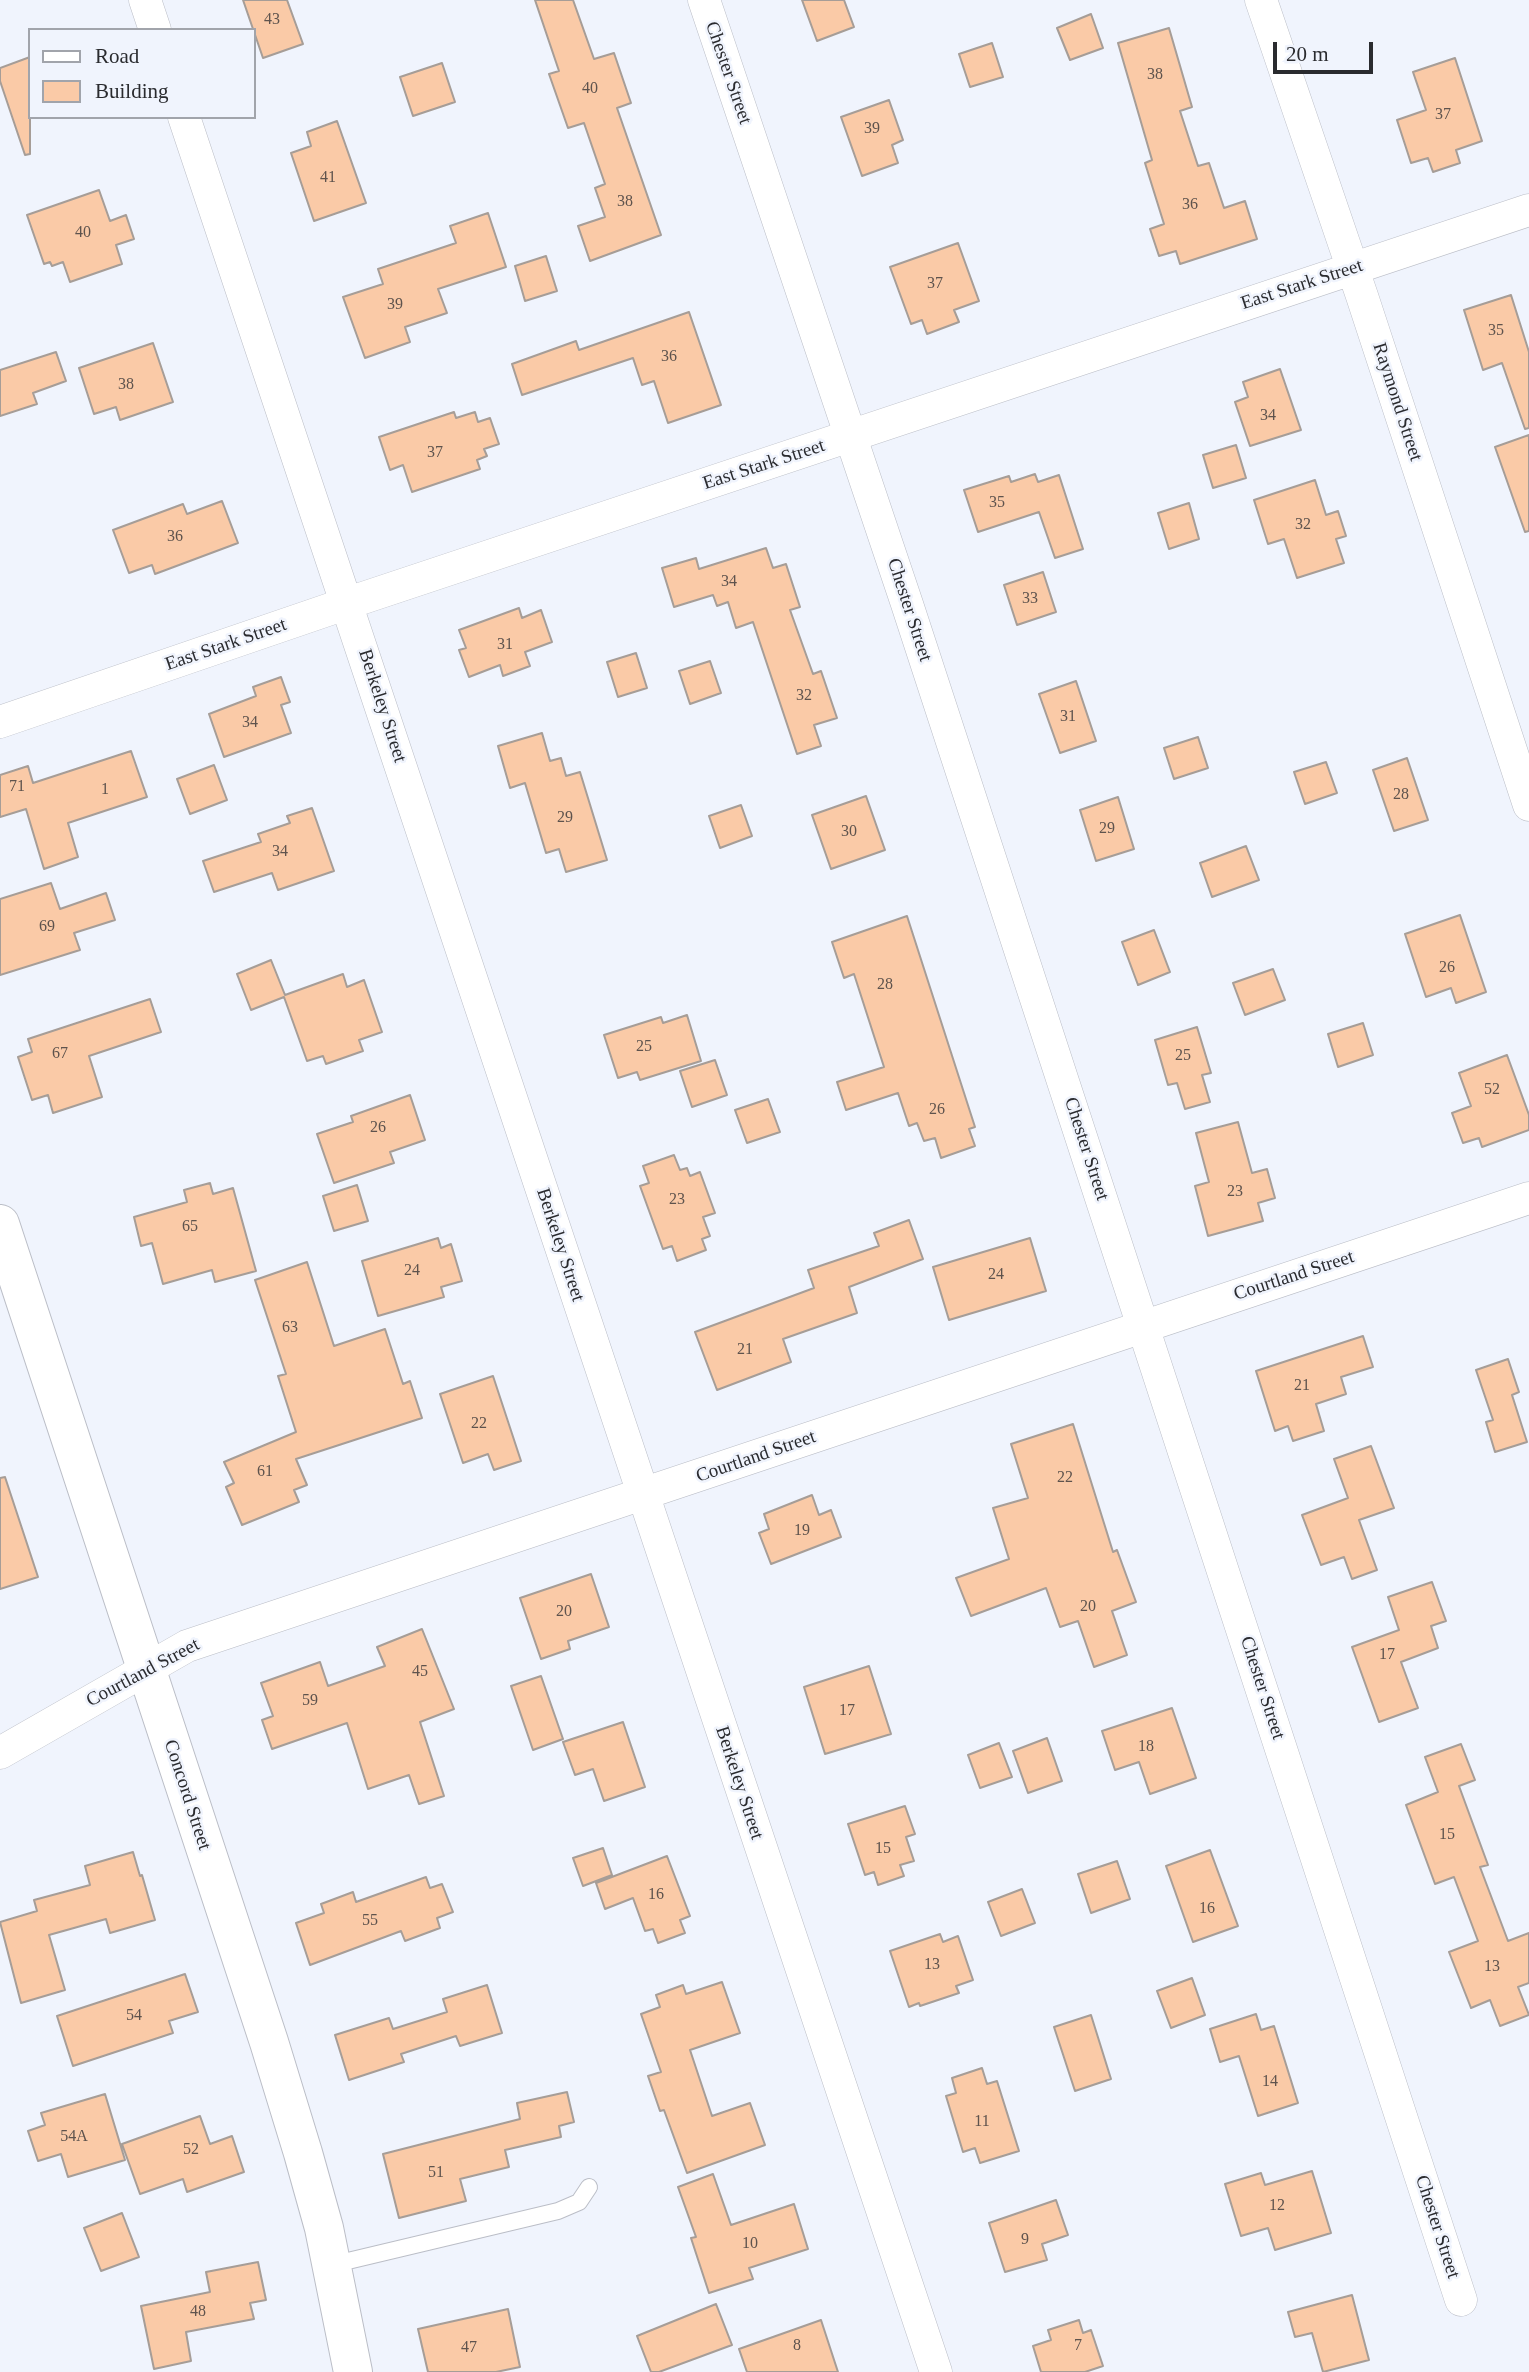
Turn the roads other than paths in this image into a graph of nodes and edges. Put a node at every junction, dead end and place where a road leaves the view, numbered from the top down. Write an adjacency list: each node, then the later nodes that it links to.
1 (145, 0): 4 (street)
2 (704, 0): 8 (street, Chester Street)
3 (1261, 0): 7 (street, Raymond Street)
4 (154, 28)
5 (185, 119): 9 (street, Berkeley Street)
6 (1529, 211): 7 (street, East Stark Street)
7 (1353, 269): 8 (street, East Stark Street); 11 (street, Raymond Street)
8 (850, 436): 9 (street, East Stark Street); 14 (street, Chester Street)
9 (348, 603): 10 (street, East Stark Street); 15 (street, Berkeley Street)
10 (0, 722)
11 (1529, 805)
12 (1529, 1198): 14 (street, Courtland Street)
13 (0, 1224): 16 (main road, Concord Street)
14 (1144, 1326): 15 (street, Courtland Street); 20 (street, Chester Street)
15 (643, 1495): 16 (street, Courtland Street); 22 (street, Berkeley Street)
16 (145, 1668): 17 (street, Courtland Street); 19 (main road, Concord Street)
17 (0, 1752)
18 (589, 2187): 19 (lane)
19 (331, 2265): 21 (main road, Concord Street)
20 (1461, 2300)
21 (353, 2372)
22 (936, 2372)

